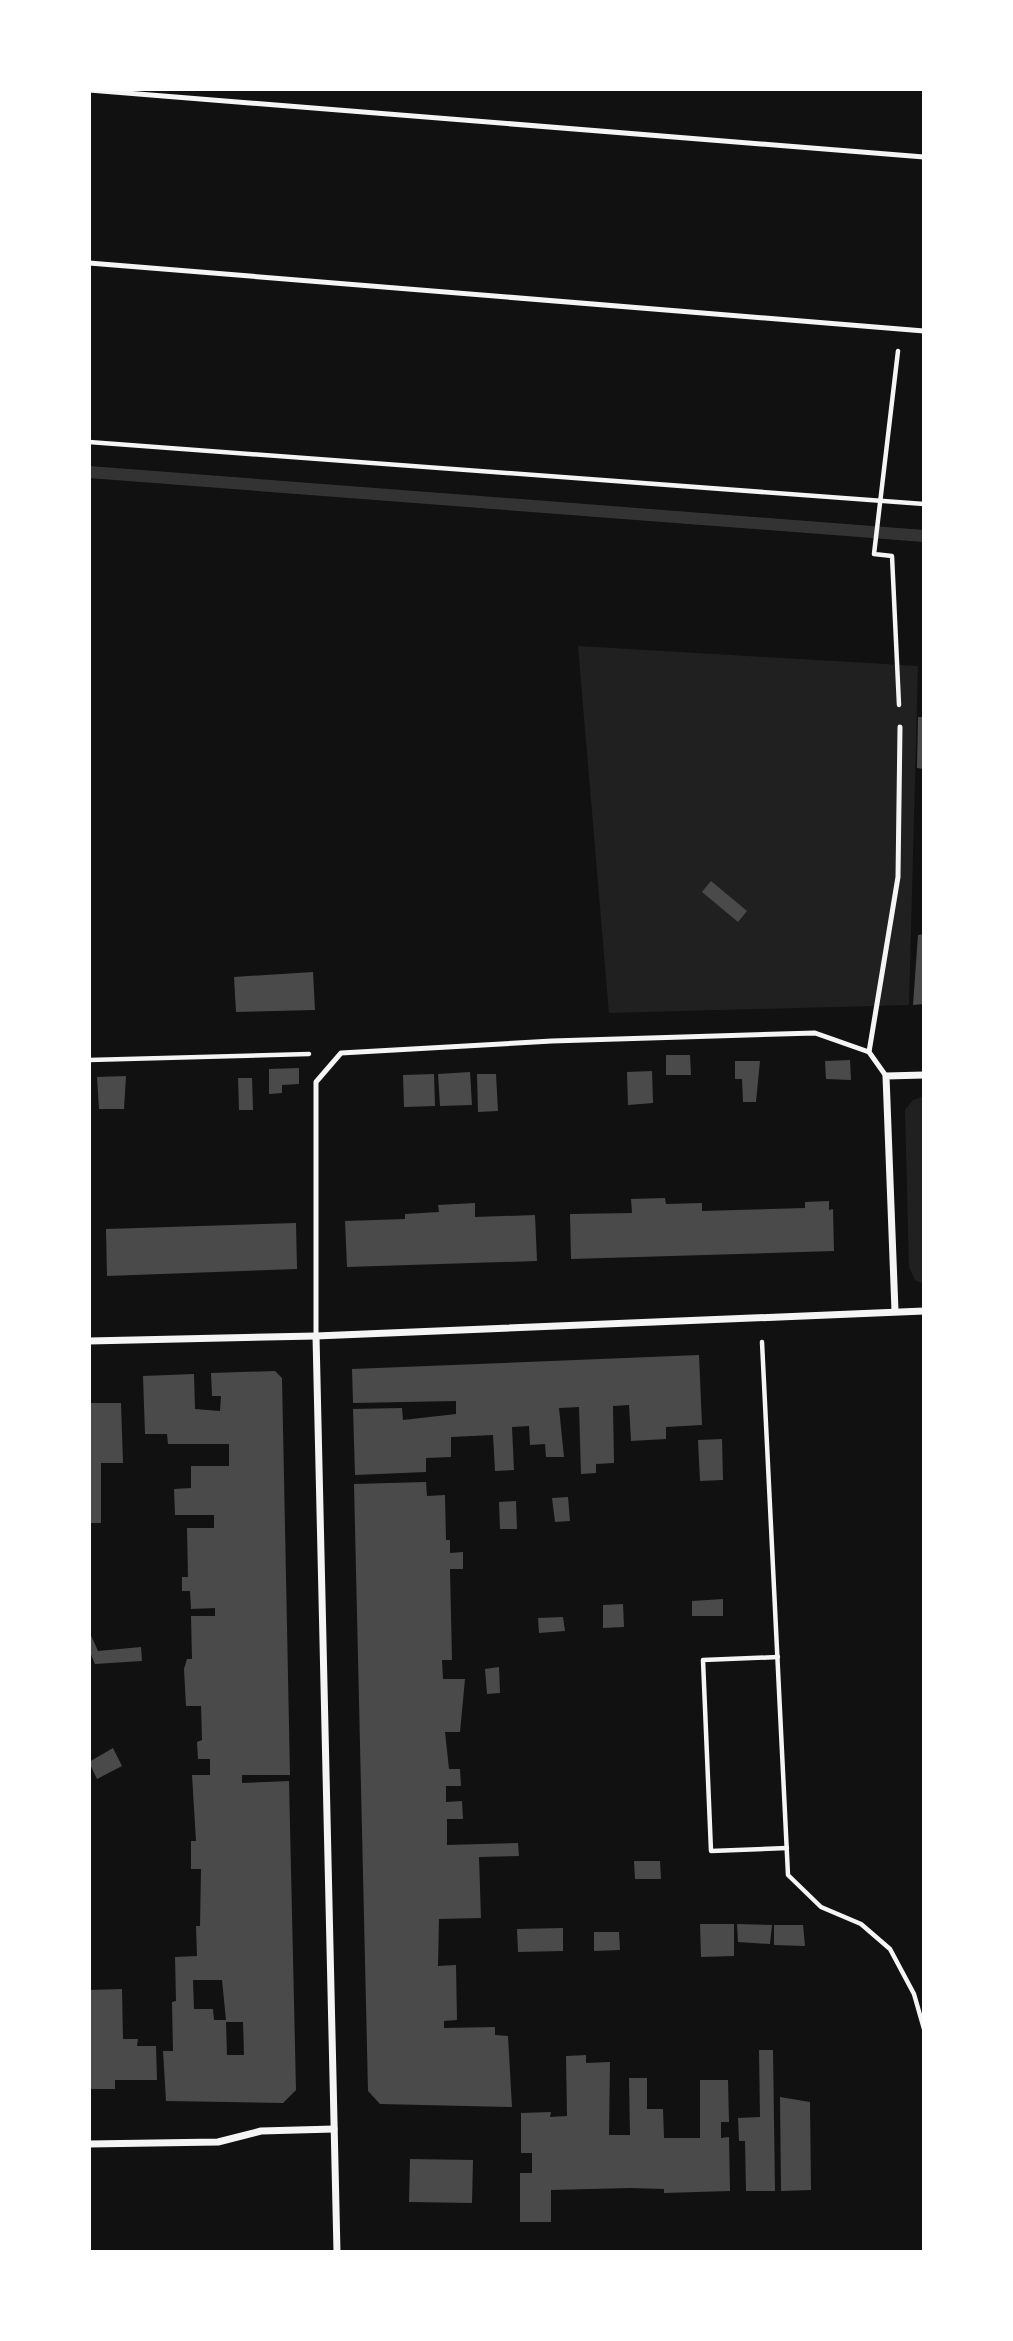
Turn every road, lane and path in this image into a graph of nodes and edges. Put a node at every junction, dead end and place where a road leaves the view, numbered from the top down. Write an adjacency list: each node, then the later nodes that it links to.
1 (89, 90): 2 (lane)
2 (924, 157)
3 (89, 263): 4 (lane)
4 (901, 329): 5 (lane); 7 (path)
5 (924, 331)
6 (89, 442): 7 (path)
7 (879, 500): 8 (path); 9 (path)
8 (924, 503)
9 (900, 727): 10 (lane)
10 (869, 1052): 11 (lane); 14 (lane)
11 (341, 1053): 12 (path); 18 (lane)
12 (89, 1060)
13 (924, 1075): 14 (street)
14 (886, 1076): 15 (street)
15 (895, 1311): 16 (street); 17 (street)
16 (924, 1311)
17 (761, 1317): 18 (street); 20 (path)
18 (316, 1336): 19 (street); 23 (street)
19 (89, 1341)
20 (778, 1657): 21 (path); 21 (path)
21 (787, 1848): 22 (path)
22 (924, 2029)
23 (334, 2129): 24 (street); 25 (street)
24 (89, 2144)
25 (337, 2252)

